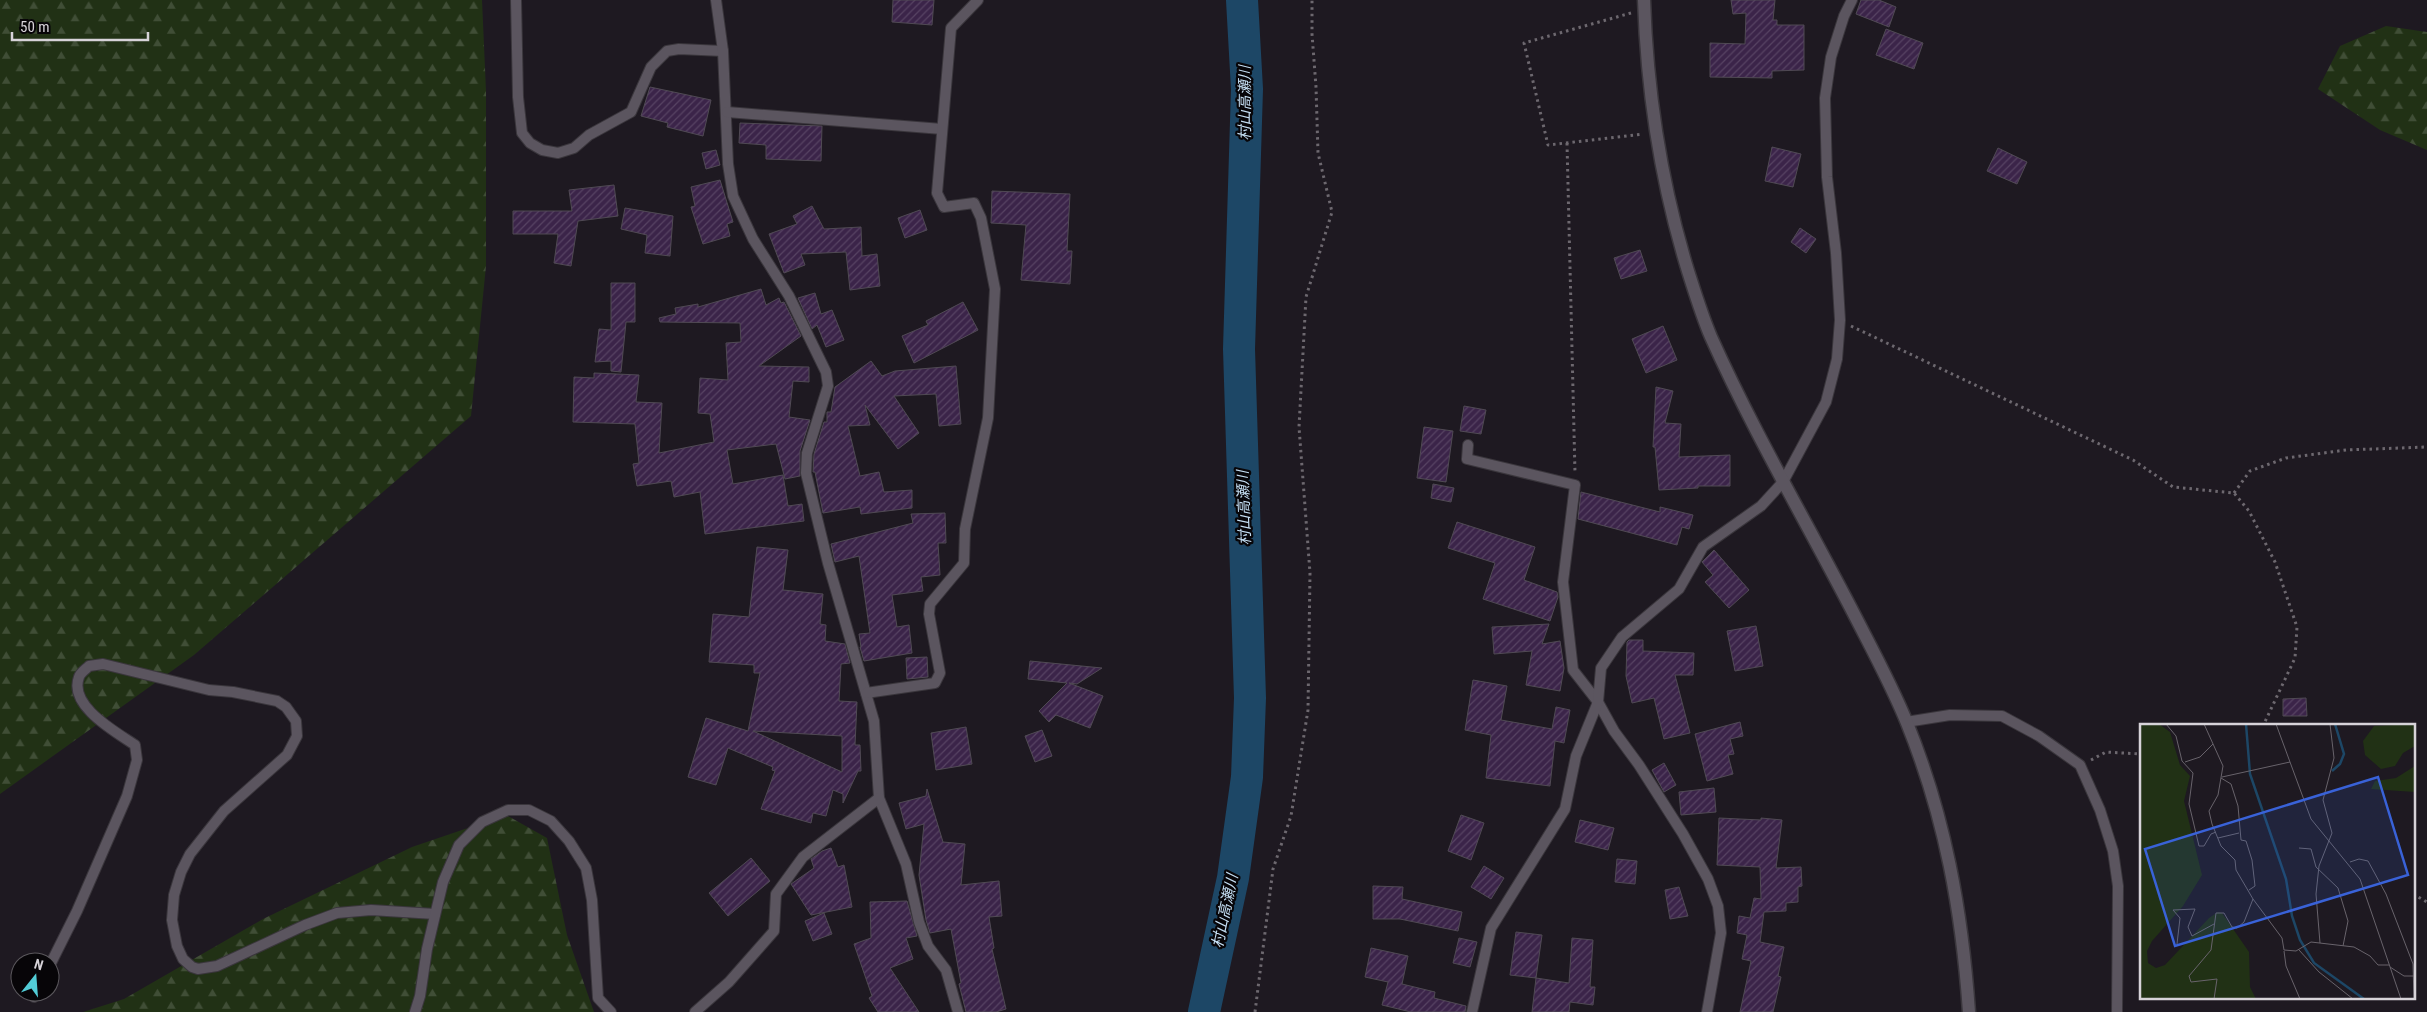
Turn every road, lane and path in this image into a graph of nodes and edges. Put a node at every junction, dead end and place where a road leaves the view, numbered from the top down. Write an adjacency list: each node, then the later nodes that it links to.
1 (516, 0): 7 (lane)
2 (716, 0): 7 (lane)
3 (978, 0): 9 (lane)
4 (1312, 0): 33 (path)
5 (1852, 0): 12 (lane)
6 (1644, 5): 10 (street); 11 (path)
7 (723, 51): 8 (lane)
8 (727, 112): 9 (lane); 18 (lane)
9 (942, 129): 18 (lane)
10 (1656, 133): 11 (path); 15 (street)
11 (1567, 143): 16 (path)
12 (1840, 320): 15 (lane); 17 (path)
13 (1468, 445): 16 (lane)
14 (2427, 447): 17 (path)
15 (1784, 482): 19 (lane); 20 (street)
16 (1575, 485): 19 (lane)
17 (2234, 493): 21 (path)
18 (866, 693): 24 (lane)
19 (1598, 702): 34 (lane); 35 (lane)
20 (1906, 722): 23 (lane); 36 (street)
21 (2264, 724)
22 (2140, 754): 23 (path)
23 (2080, 765): 37 (lane)
24 (879, 798): 31 (lane); 32 (lane)
25 (2414, 895): 26 (path)
26 (2427, 902)
27 (435, 914): 28 (lane); 29 (lane); 30 (lane)
28 (56, 952)
29 (414, 1012)
30 (611, 1012)
31 (696, 1012)
32 (958, 1012)
33 (1255, 1012)
34 (1472, 1012)
35 (1707, 1012)
36 (1969, 1012)
37 (2117, 1012)

